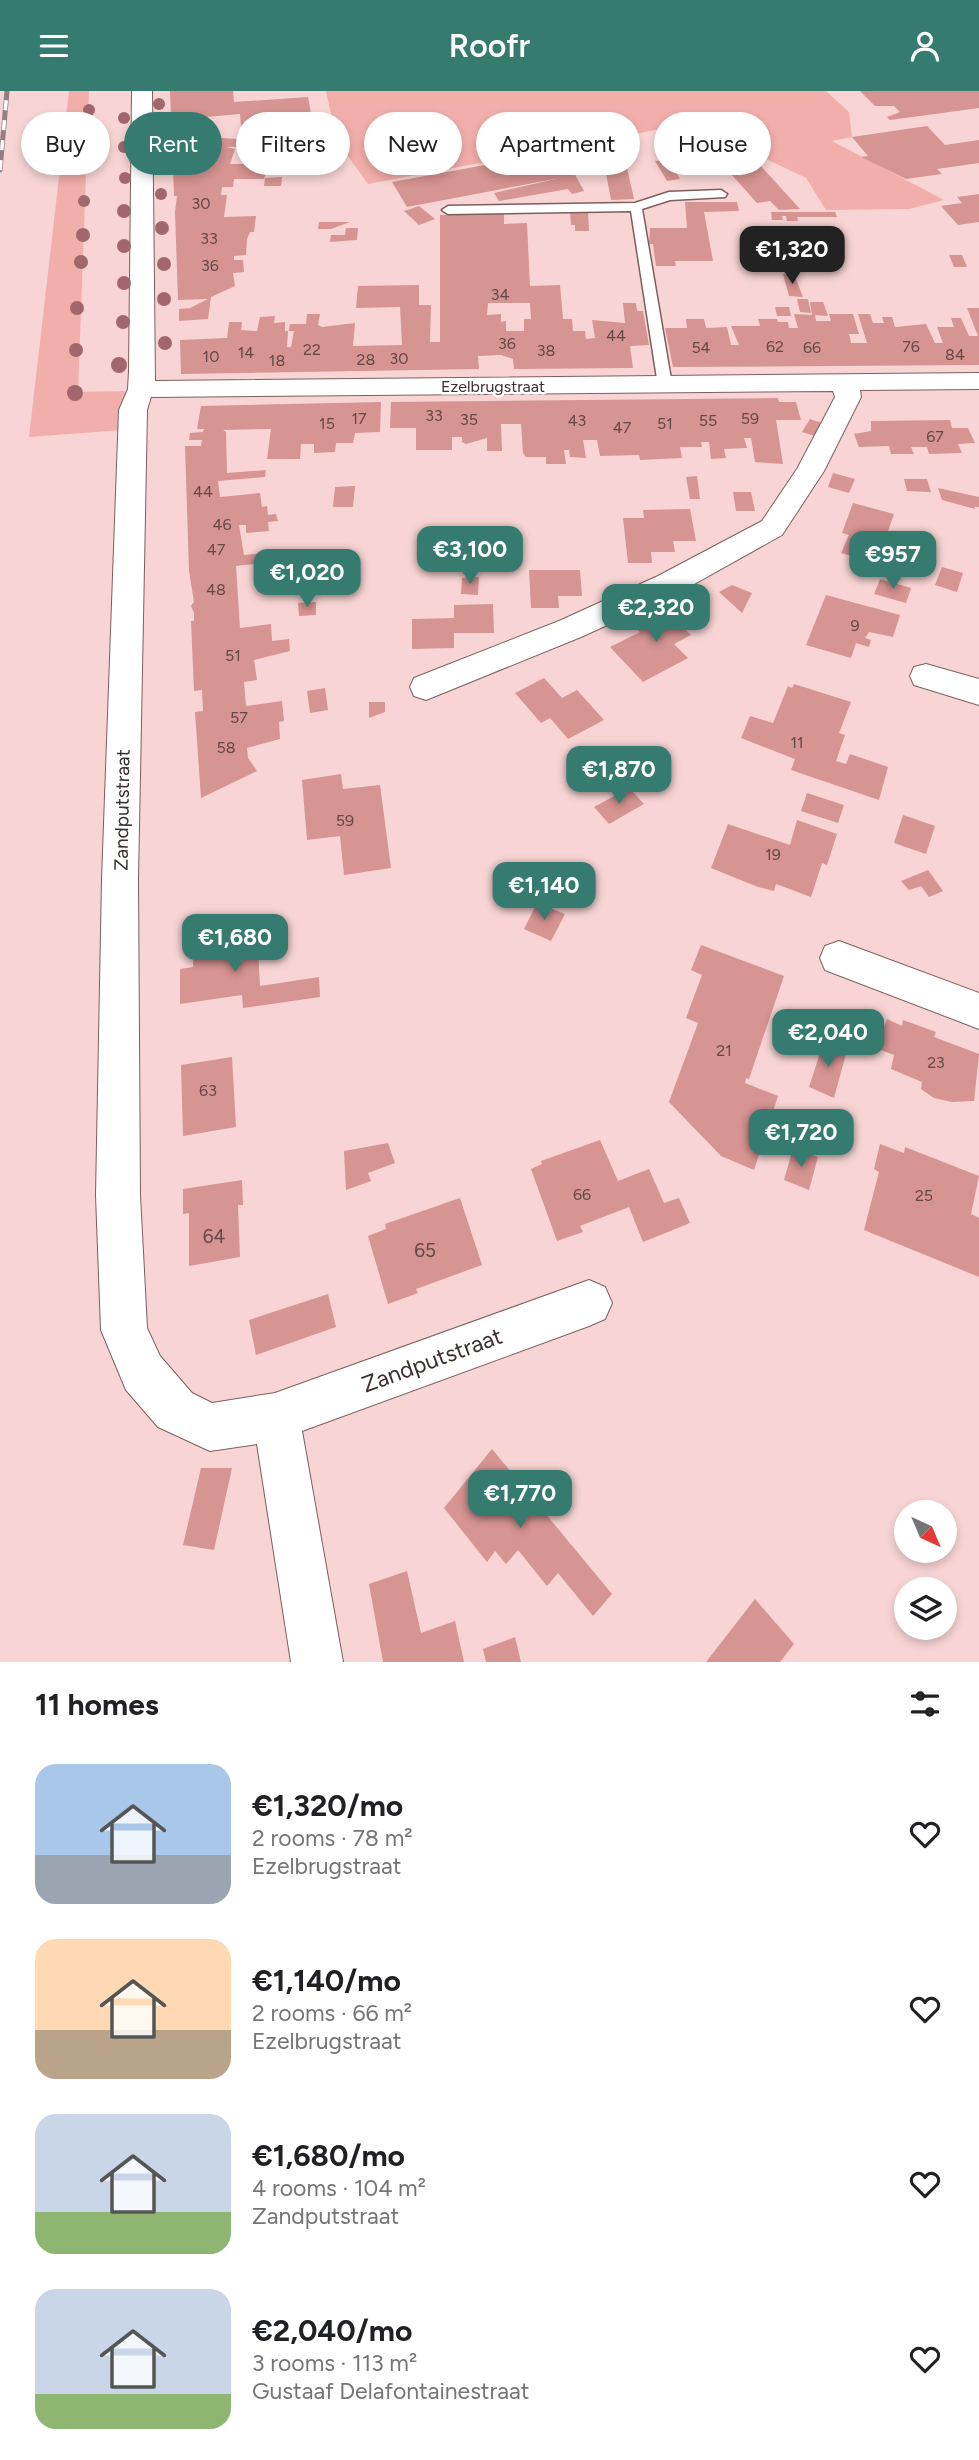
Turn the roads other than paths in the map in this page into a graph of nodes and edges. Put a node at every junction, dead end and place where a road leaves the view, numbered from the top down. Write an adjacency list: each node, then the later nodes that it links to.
1 (142, 91): 8 (street, Zandputstraat)
2 (721, 194): 3 (lane)
3 (636, 207): 4 (lane); 7 (lane)
4 (448, 210)
5 (979, 380): 6 (street, Ezelbrugstraat)
6 (845, 382): 7 (street, Ezelbrugstraat); 10 (street)
7 (664, 385): 8 (street, Ezelbrugstraat)
8 (141, 389): 15 (street, Zandputstraat)
9 (926, 676): 11 (street)
10 (426, 687)
11 (979, 692)
12 (838, 958): 13 (street)
13 (979, 1010)
14 (589, 1303): 15 (street, Zandputstraat)
15 (275, 1417): 16 (street)
16 (317, 1662)

